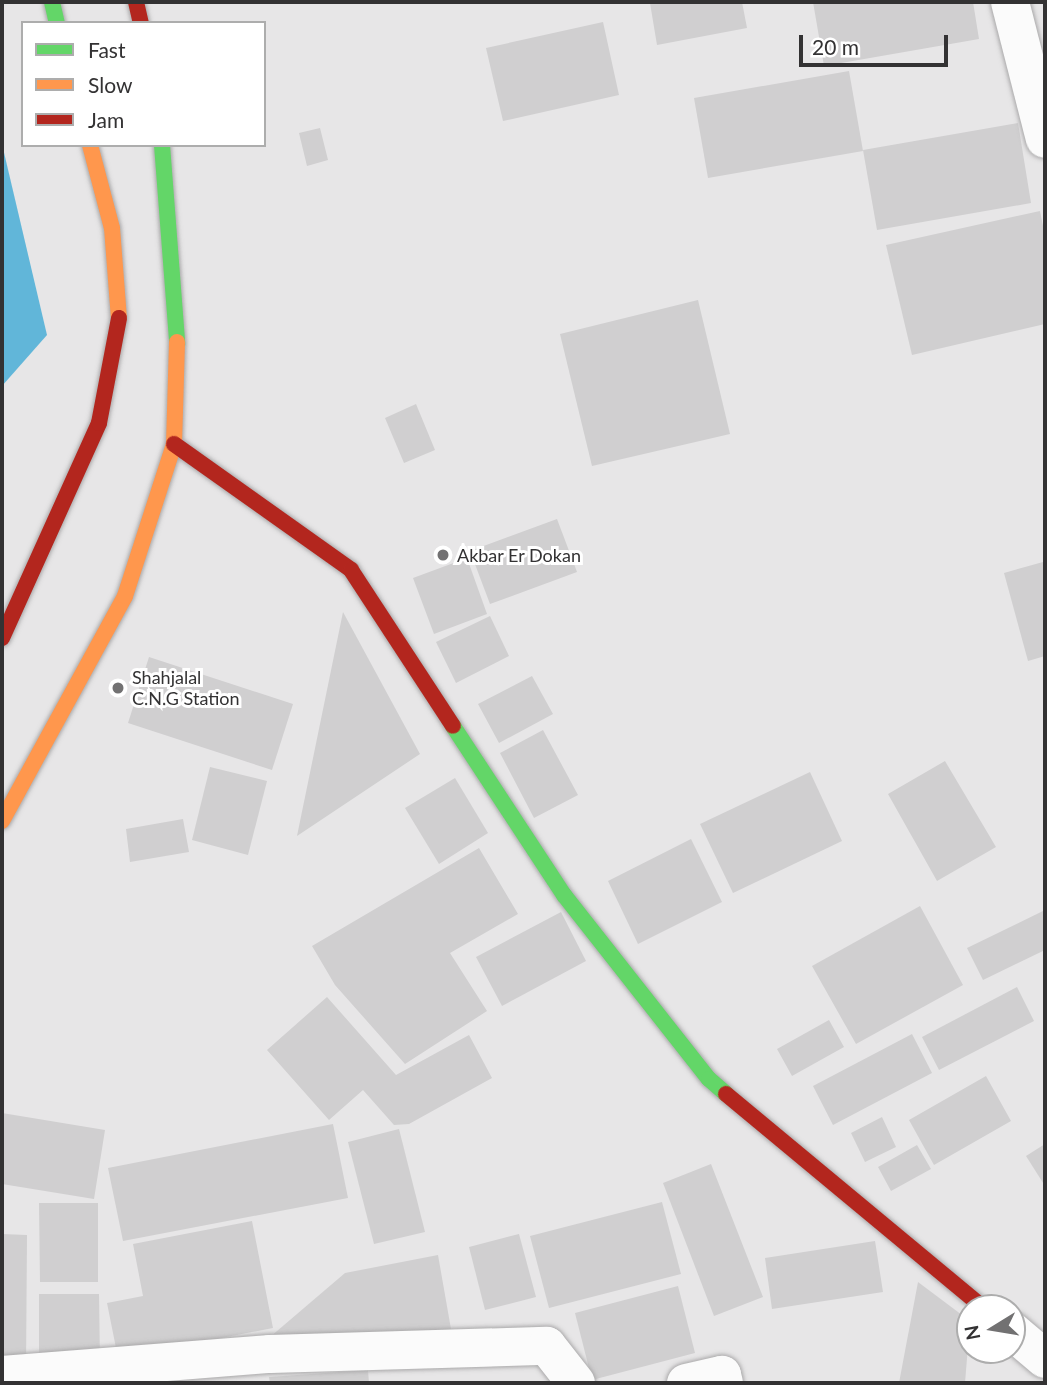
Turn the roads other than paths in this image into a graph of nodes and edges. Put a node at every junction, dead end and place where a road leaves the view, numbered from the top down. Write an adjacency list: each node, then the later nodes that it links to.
1 (52, 2): 4 (main road)
2 (136, 2): 5 (main road)
3 (1010, 2): 6 (street)
4 (57, 21)
5 (141, 21)
6 (1045, 139)
7 (91, 147): 10 (main road)
8 (162, 147): 9 (main road)
9 (174, 444): 11 (main road); 12 (main road)
10 (2, 638)
11 (2, 821)
12 (968, 1294)
13 (1026, 1343): 14 (street)
14 (1045, 1359)
15 (2, 1375): 16 (street)
16 (576, 1383)
17 (686, 1383): 18 (street)
18 (724, 1383)

